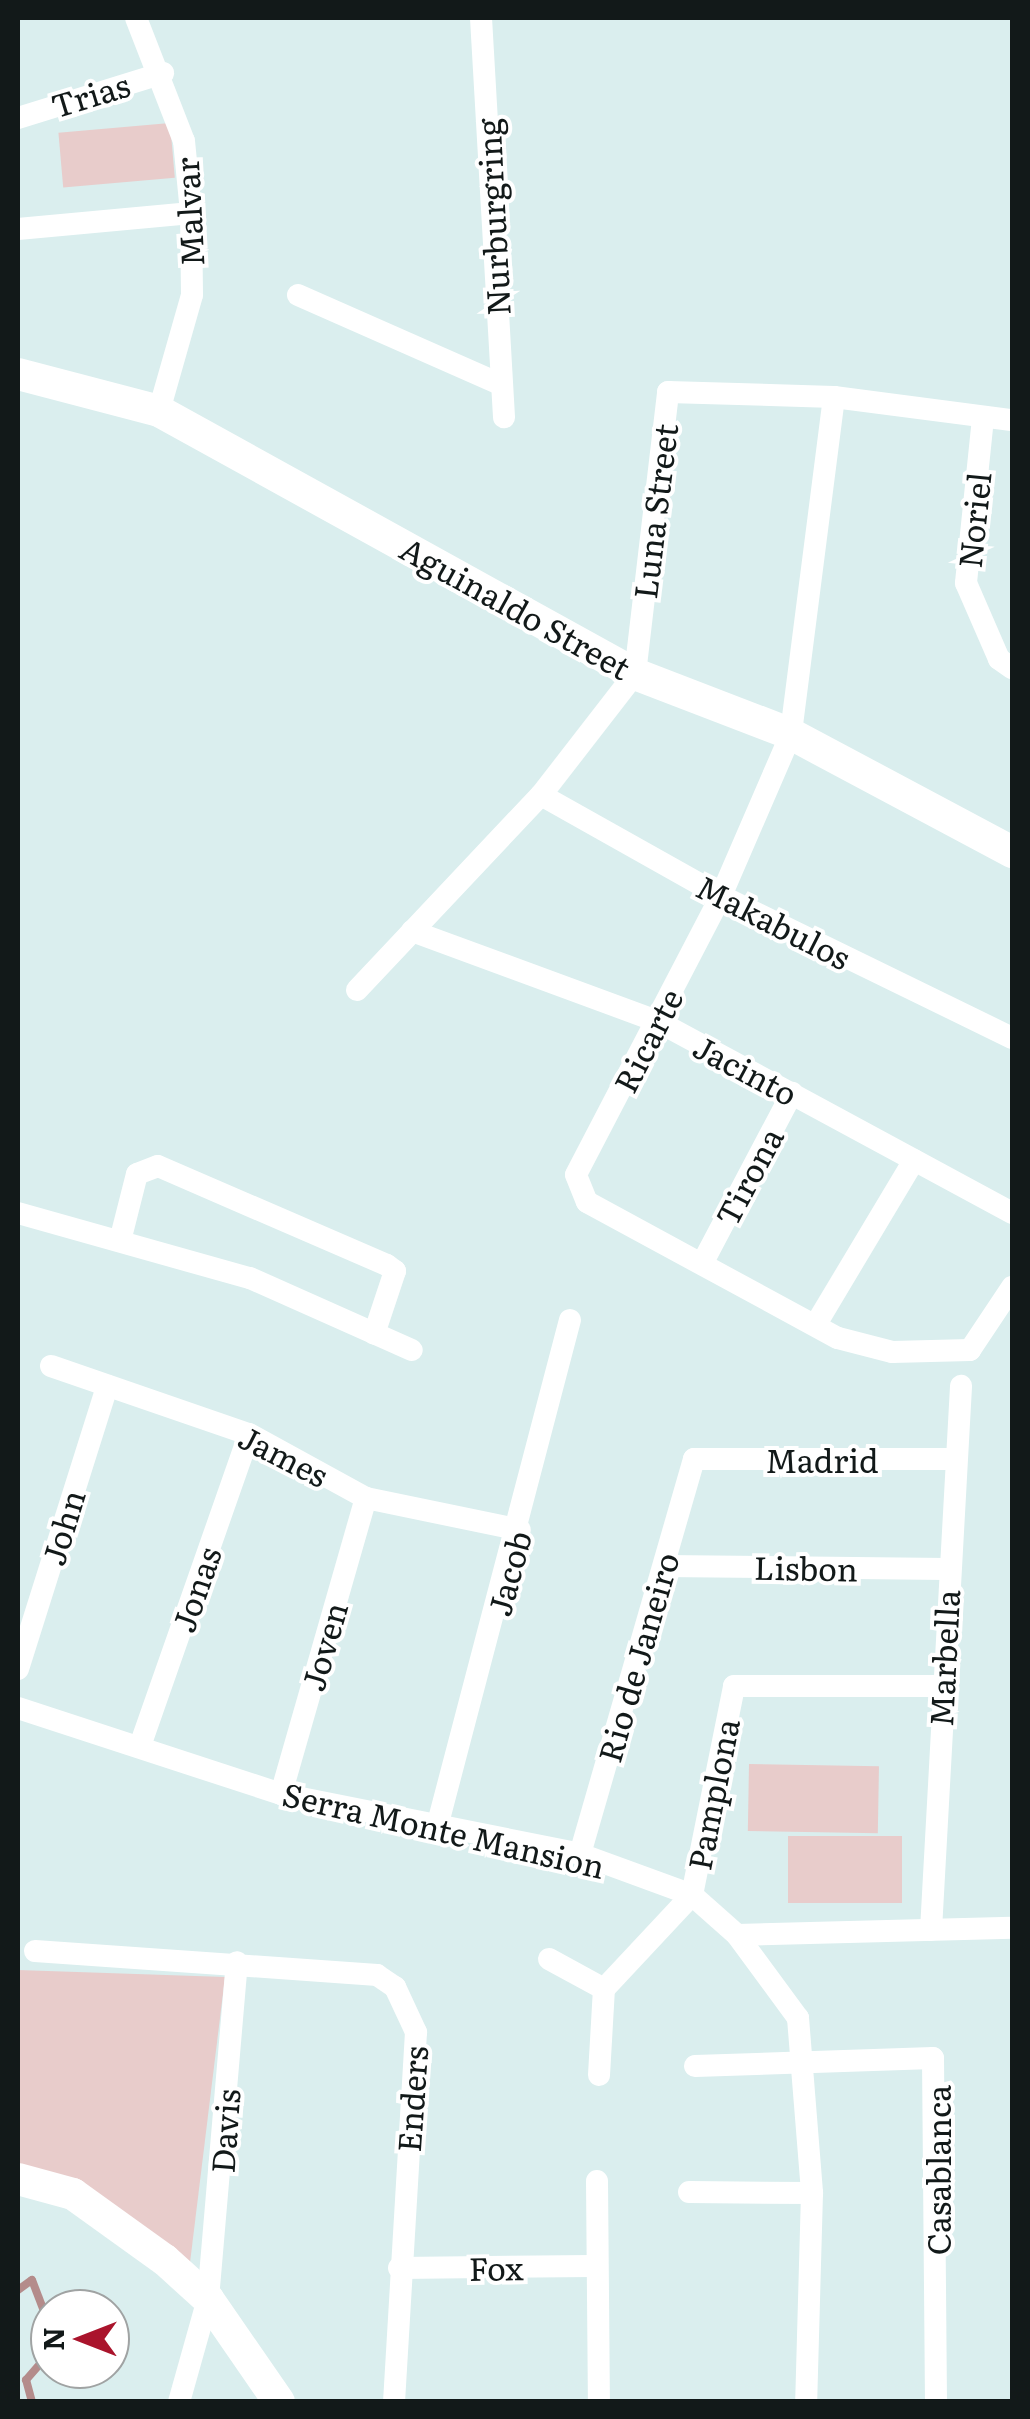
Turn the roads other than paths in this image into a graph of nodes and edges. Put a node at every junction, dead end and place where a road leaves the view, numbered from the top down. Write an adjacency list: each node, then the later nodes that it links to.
1 (136, 18): 3 (street, Malvar)
2 (480, 18): 9 (street, Nurburgring)
3 (162, 72): 4 (street, Trias); 5 (street, Malvar)
4 (18, 118)
5 (191, 213): 6 (street); 11 (street, Malvar)
6 (18, 229)
7 (298, 294): 9 (street)
8 (18, 374): 11 (street, Aguinaldo Street)
9 (502, 384): 12 (street, Nurburgring)
10 (834, 397): 13 (street, Luna Street); 16 (street, Luna Street); 17 (street, Ricarte)
11 (158, 412): 16 (street, Aguinaldo Street)
12 (504, 417)
13 (983, 418): 14 (street, Luna Street); 15 (street, Noriel)
14 (1012, 420)
15 (1012, 668)
16 (635, 674): 17 (street, Aguinaldo Street); 18 (street)
17 (791, 734): 19 (street, Aguinaldo Street); 20 (street, Ricarte)
18 (541, 795): 20 (street, Makabulos); 21 (street)
19 (1012, 852)
20 (721, 896): 23 (street, Ricarte); 24 (street, Makabulos)
21 (412, 930): 22 (street); 23 (street, Jacinto)
22 (357, 990)
23 (657, 1021): 25 (street, Jacinto); 30 (street, Ricarte)
24 (1012, 1038)
25 (792, 1093): 26 (street, Jacinto); 30 (street, Tirona)
26 (914, 1160): 28 (street, Jacinto); 33 (street)
27 (18, 1213): 29 (street)
28 (1012, 1213)
29 (120, 1240): 34 (street); 34 (street)
30 (704, 1260): 33 (street, Ricarte)
31 (1012, 1287): 33 (street, Ricarte)
32 (570, 1320): 43 (street, Jacob)
33 (816, 1324)
34 (374, 1334): 35 (street)
35 (412, 1350)
36 (50, 1366): 37 (street, James)
37 (106, 1386): 39 (street, James); 46 (street, John)
38 (961, 1386): 41 (street, Marbella)
39 (249, 1434): 42 (street, James); 49 (street, Jonas)
40 (694, 1459): 41 (street, Madrid); 44 (street, Rio de Janeiro)
41 (951, 1460): 45 (street, Marbella)
42 (366, 1498): 43 (street, James); 50 (street, Joven)
43 (520, 1530): 51 (street, Jacob)
44 (664, 1566): 45 (street, Lisbon); 52 (street, Rio de Janeiro)
45 (947, 1569): 47 (street, Marbella)
46 (18, 1669)
47 (941, 1686): 53 (street, Pamplona); 55 (street, Marbella)
48 (18, 1708): 49 (street, Serra Monte Mansion)
49 (141, 1743): 50 (street, Serra Monte Mansion)
50 (280, 1794): 51 (street, Serra Monte Mansion)
51 (438, 1823): 52 (street, Serra Monte Mansion)
52 (580, 1854): 53 (street, Serra Monte Mansion)
53 (692, 1895): 56 (street, Serra Monte Mansion); 60 (street, Pamplona)
54 (1012, 1928): 55 (street)
55 (931, 1930): 56 (street)
56 (737, 1935): 61 (street, Serra Monte Mansion)
57 (34, 1951): 59 (street, Enders)
58 (549, 1959): 60 (street)
59 (237, 1962): 69 (street, Enders); 70 (street, Davis)
60 (604, 1990): 63 (street)
61 (806, 2056): 62 (street, Casablanca); 67 (street, Serra Monte Mansion); 76 (street, Casablanca)
62 (695, 2066)
63 (599, 2075)
64 (18, 2179): 70 (street)
65 (597, 2181): 68 (street)
66 (689, 2192): 67 (street)
67 (812, 2193): 75 (street, Serra Monte Mansion)
68 (593, 2266): 69 (street, Fox); 74 (street)
69 (399, 2268): 73 (street, Enders)
70 (208, 2299): 71 (street, Davis); 72 (street)
71 (178, 2402)
72 (279, 2402)
73 (394, 2402)
74 (600, 2402)
75 (806, 2402)
76 (936, 2402)

